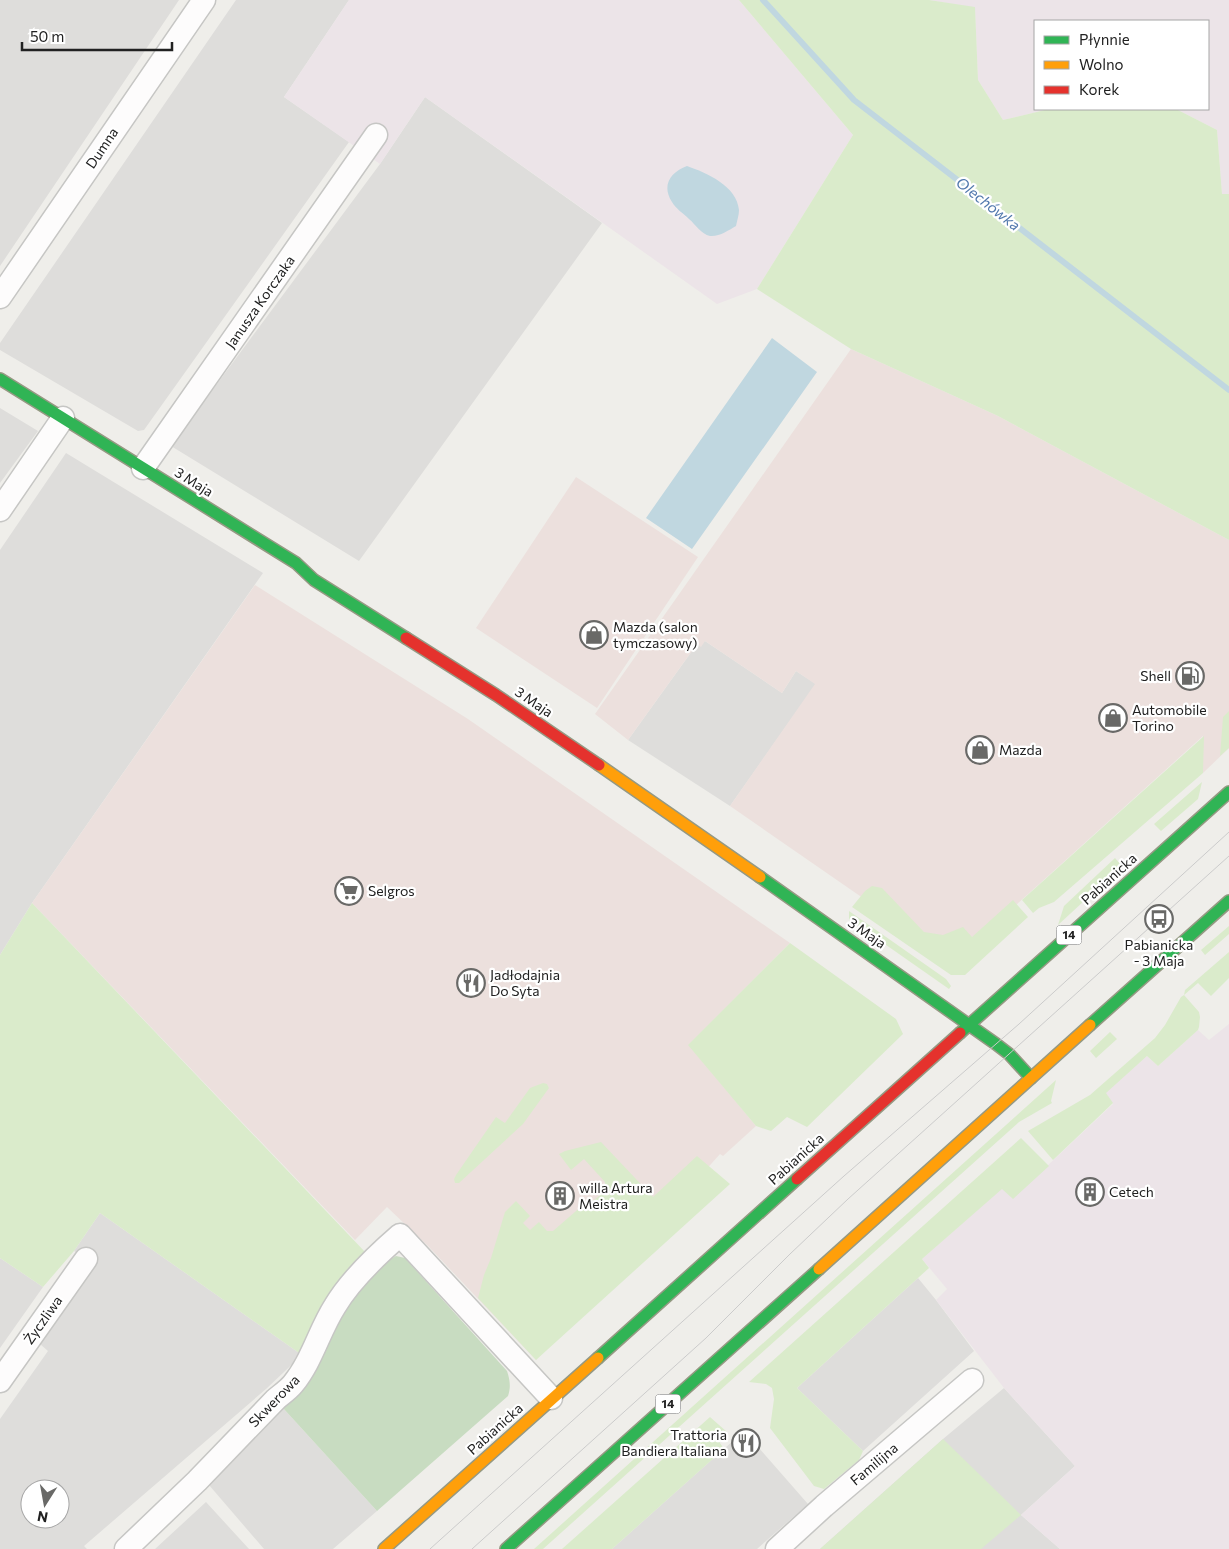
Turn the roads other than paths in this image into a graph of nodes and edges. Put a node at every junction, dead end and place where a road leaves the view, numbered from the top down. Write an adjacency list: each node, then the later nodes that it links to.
1 (204, 0): 3 (street, Dumna)
2 (376, 135): 6 (street, Janusza Korczaka)
3 (0, 297)
4 (0, 379): 5 (main road, 3 Maja)
5 (63, 418): 6 (main road, 3 Maja); 7 (street)
6 (143, 468): 10 (main road, 3 Maja)
7 (0, 510)
8 (1229, 792): 10 (main road, Pabianicka / 14)
9 (1229, 901): 11 (main road, 14)
10 (969, 1024): 11 (main road, 3 Maja); 15 (main road, Pabianicka / 14)
11 (1031, 1078): 18 (main road, 14)
12 (86, 1259): 14 (street, Życzliwa)
13 (972, 1380): 19 (street, Familijna)
14 (0, 1381)
15 (551, 1398): 16 (street, Skwerowa); 17 (main road, Pabianicka / 14)
16 (126, 1549)
17 (384, 1549)
18 (506, 1549)
19 (777, 1549)

